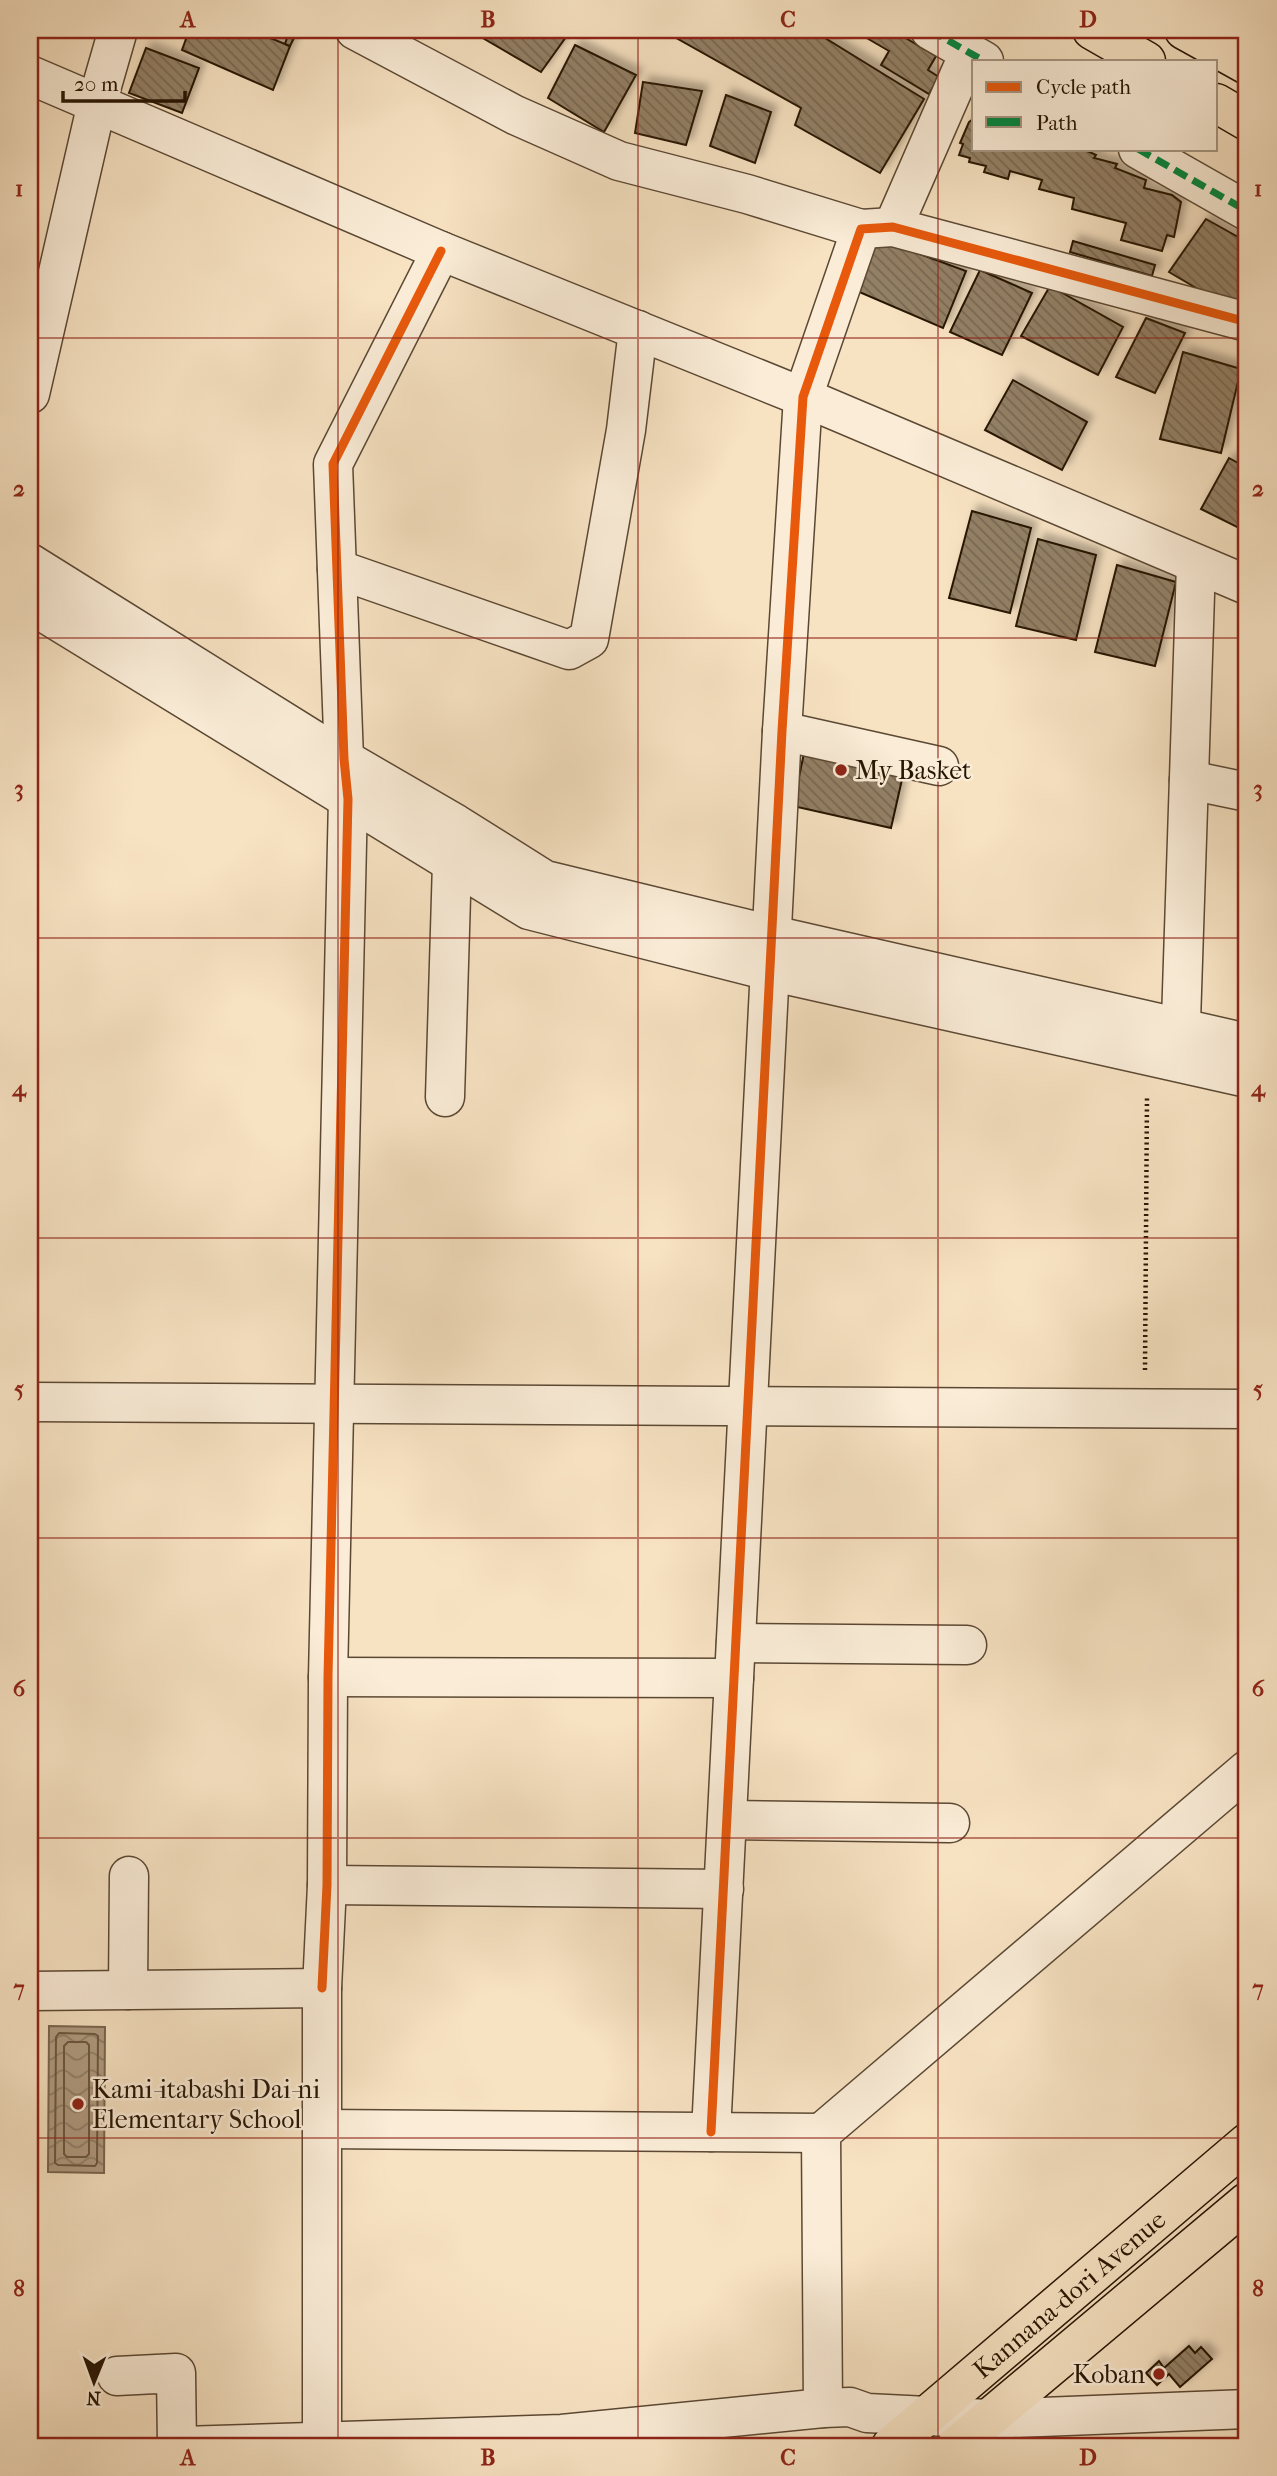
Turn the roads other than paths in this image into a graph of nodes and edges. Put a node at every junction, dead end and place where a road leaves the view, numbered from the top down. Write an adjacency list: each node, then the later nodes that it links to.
1 (118, 30): 11 (street)
2 (355, 30): 16 (street)
3 (930, 30): 6 (street)
4 (1092, 30): 7 (main road)
5 (1184, 30): 8 (main road)
6 (977, 57)
7 (1144, 60)
8 (1247, 65)
9 (972, 66): 16 (street)
10 (30, 75): 11 (street)
11 (97, 103): 17 (street); 20 (street)
12 (1218, 104): 13 (main road)
13 (1247, 121)
14 (1140, 150): 15 (street)
15 (1247, 211)
16 (877, 228): 18 (street); 21 (street)
17 (441, 251): 19 (street); 24 (street)
18 (1247, 322)
19 (638, 330): 21 (street); 24 (street)
20 (30, 394)
21 (803, 397): 23 (street); 27 (street)
22 (30, 563): 28 (street)
23 (1196, 564): 25 (street); 30 (street)
24 (337, 569): 28 (street)
25 (1247, 585)
26 (30, 604): 32 (street)
27 (782, 730): 29 (street); 34 (street)
28 (344, 759): 32 (street); 34 (street)
29 (939, 766)
30 (1189, 780): 31 (street); 36 (street)
31 (1247, 792)
32 (348, 799): 33 (street); 40 (street)
33 (452, 863): 34 (street); 38 (street)
34 (770, 953): 36 (street); 41 (street)
35 (1247, 1043): 36 (street)
36 (1169, 1049): 37 (street)
37 (1247, 1079)
38 (445, 1097)
39 (30, 1402): 40 (street)
40 (334, 1402): 41 (street); 45 (street)
41 (746, 1405): 42 (street); 44 (street)
42 (1247, 1409)
43 (967, 1645): 44 (street)
44 (735, 1661): 45 (street); 47 (street)
45 (328, 1677): 50 (street)
46 (1247, 1770): 57 (street)
47 (727, 1820): 48 (street); 51 (street)
48 (950, 1823)
49 (129, 1876): 53 (street)
50 (327, 1885): 51 (street); 52 (street)
51 (724, 1889): 56 (street)
52 (322, 1988): 53 (street); 55 (street)
53 (128, 1990): 54 (street)
54 (30, 1991)
55 (322, 2129): 56 (street); 65 (street)
56 (711, 2133): 57 (street)
57 (821, 2133): 61 (street)
58 (1247, 2143): 63 (main road, Kannana-dori Avenue)
59 (1247, 2202): 64 (main road, Kannana-dori Avenue)
60 (117, 2376): 66 (street)
61 (822, 2408): 63 (street); 65 (street)
62 (1247, 2409): 64 (street)
63 (927, 2416): 64 (street); 67 (main road, Kannana-dori Avenue)
64 (988, 2419): 68 (main road, Kannana-dori Avenue)
65 (323, 2444): 66 (street)
66 (179, 2446)
67 (891, 2446)
68 (956, 2446)

